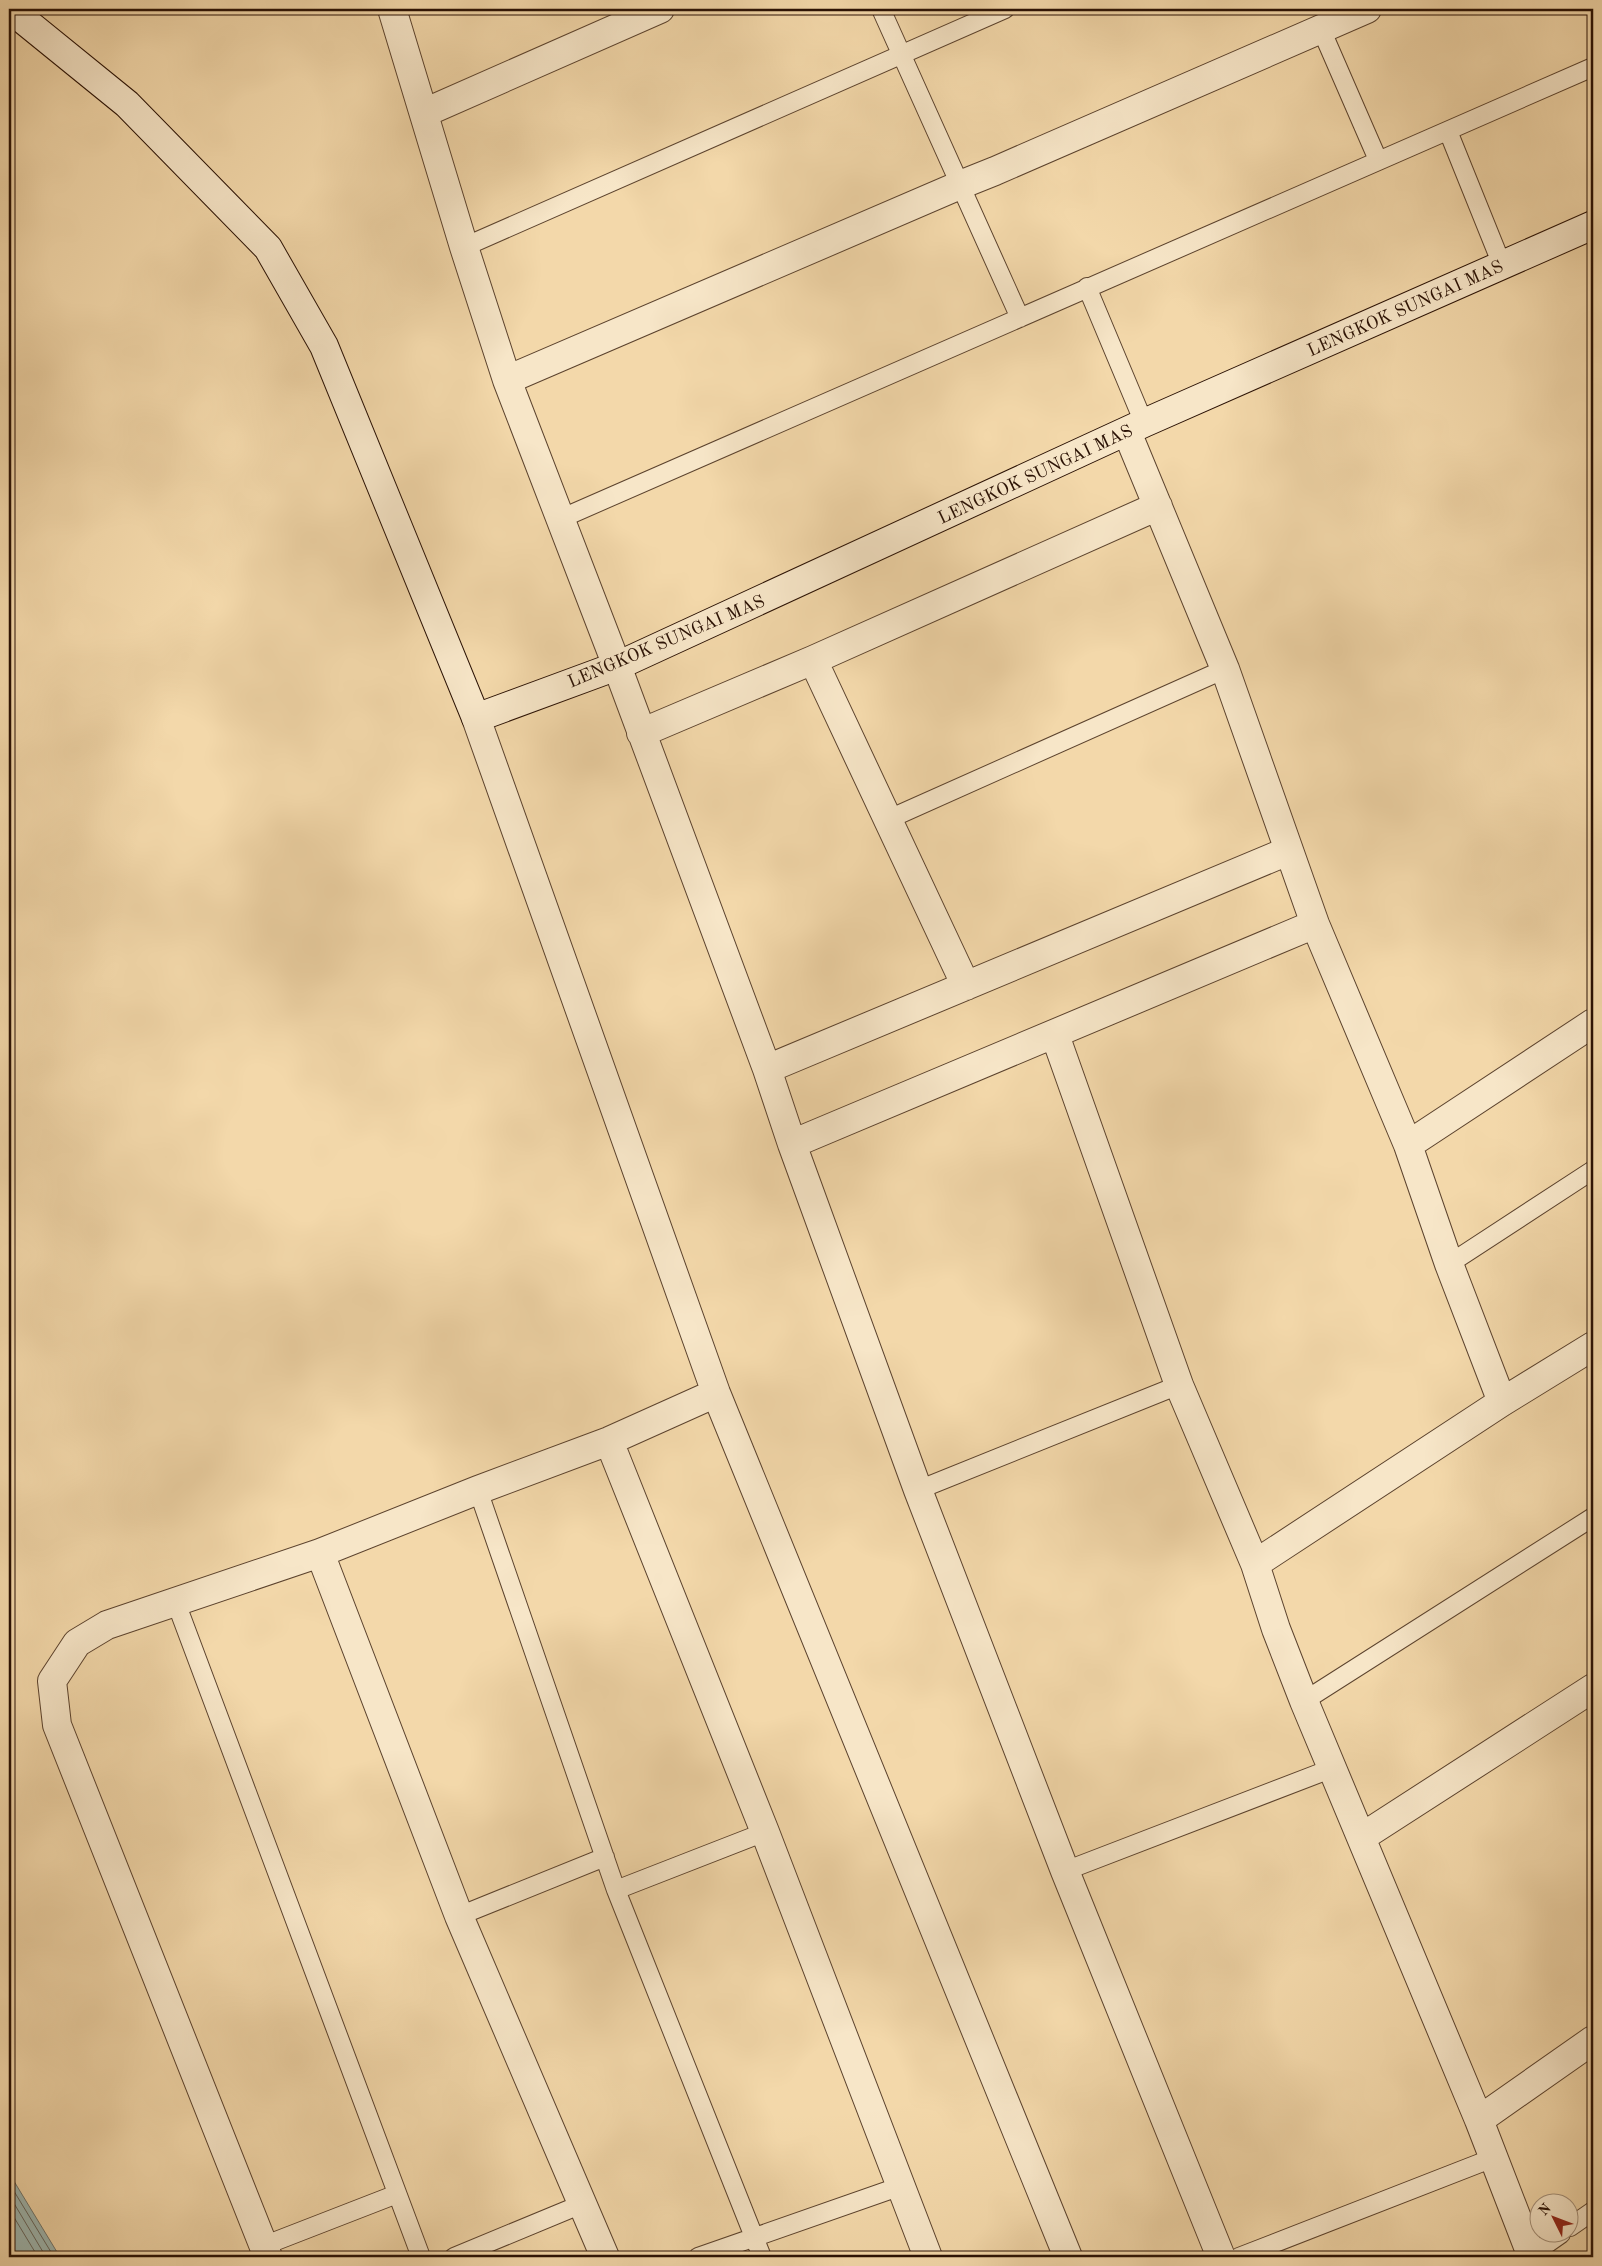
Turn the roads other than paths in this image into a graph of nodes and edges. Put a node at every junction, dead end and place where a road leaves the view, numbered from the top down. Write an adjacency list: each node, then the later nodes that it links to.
1 (10, 9): 26 (street)
2 (392, 9): 10 (street)
3 (660, 9): 10 (street)
4 (881, 9): 8 (lane)
5 (1005, 9): 8 (lane)
6 (1353, 12): 7 (street)
7 (1321, 29): 12 (lane); 13 (street)
8 (901, 53): 13 (lane); 15 (lane)
9 (1593, 67): 11 (lane)
10 (424, 113): 15 (street)
11 (1448, 131): 12 (lane); 16 (lane)
12 (1378, 160): 17 (lane)
13 (960, 185): 18 (lane); 19 (street)
14 (1593, 225): 16 (street, LENGKOK SUNGAI MAS)
15 (464, 247): 19 (street)
16 (1502, 266): 20 (street, LENGKOK SUNGAI MAS)
17 (1087, 287): 18 (lane); 20 (lane)
18 (1020, 318): 22 (lane)
19 (507, 380): 22 (street)
20 (1136, 427): 21 (street); 24 (street, LENGKOK SUNGAI MAS)
21 (1158, 506): 23 (street); 25 (street)
22 (560, 519): 24 (street)
23 (813, 660): 27 (street); 28 (street)
24 (617, 666): 26 (street, LENGKOK SUNGAI MAS); 27 (street)
25 (1225, 669): 28 (lane); 29 (street)
26 (476, 718): 41 (street)
27 (641, 733): 34 (street)
28 (889, 819): 31 (street)
29 (1288, 851): 30 (street); 31 (street)
30 (1315, 924): 33 (street); 36 (street)
31 (966, 986): 34 (street)
32 (1593, 1023): 36 (street)
33 (1055, 1035): 35 (street); 40 (street)
34 (767, 1069): 35 (street)
35 (792, 1144): 45 (street)
36 (1408, 1146): 38 (street)
37 (1593, 1170): 38 (lane)
38 (1449, 1264): 42 (street)
39 (1593, 1346): 42 (street)
40 (1179, 1385): 45 (lane); 48 (street)
41 (716, 1394): 43 (street); 77 (street)
42 (1502, 1402): 48 (street)
43 (609, 1441): 44 (street); 53 (street)
44 (478, 1490): 47 (street); 55 (lane)
45 (918, 1490): 56 (street)
46 (1593, 1516): 51 (lane)
47 (320, 1553): 49 (street); 58 (street)
48 (1255, 1564): 51 (street)
49 (175, 1600): 63 (lane); 69 (street)
50 (1593, 1688): 54 (street)
51 (1304, 1701): 52 (street)
52 (1333, 1768): 54 (street); 56 (lane)
53 (765, 1832): 57 (lane); 62 (street)
54 (1362, 1837): 60 (street)
55 (605, 1857): 57 (lane); 58 (lane)
56 (1065, 1871): 78 (street)
57 (616, 1890): 67 (lane)
58 (459, 1916): 64 (street)
59 (1593, 2040): 60 (street)
60 (1479, 2120): 61 (street)
61 (1493, 2158): 70 (street); 79 (lane)
62 (901, 2186): 67 (lane); 76 (street)
63 (397, 2194): 69 (lane); 71 (lane)
64 (582, 2204): 72 (lane); 73 (street)
65 (1593, 2211): 66 (lane)
66 (1580, 2221)
67 (754, 2238): 74 (lane); 75 (lane)
68 (1547, 2244): 70 (lane)
69 (265, 2252)
70 (1531, 2256)
71 (421, 2257)
72 (454, 2257)
73 (605, 2257)
74 (698, 2257)
75 (762, 2257)
76 (928, 2257)
77 (1068, 2257)
78 (1221, 2257)
79 (1239, 2257)

